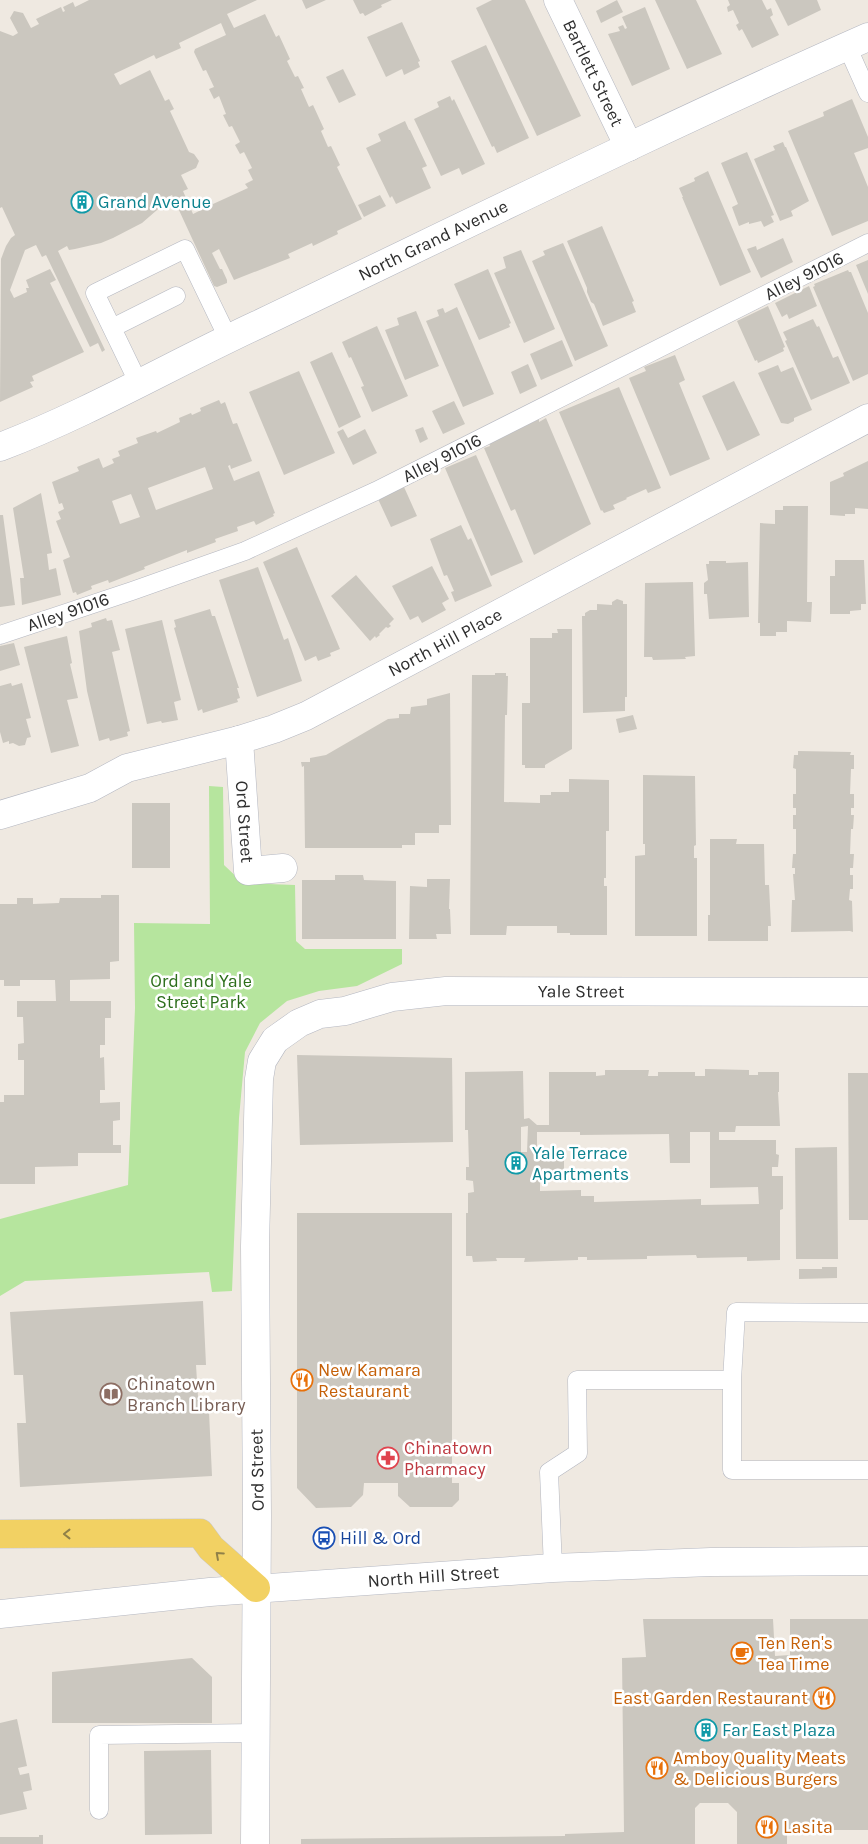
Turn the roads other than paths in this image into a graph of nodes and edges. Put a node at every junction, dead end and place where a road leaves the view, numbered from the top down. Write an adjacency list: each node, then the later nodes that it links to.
1 (558, 0): 4 (street, Bartlett Street)
2 (857, 41): 3 (lane); 4 (street, North Grand Avenue)
3 (868, 93)
4 (629, 148): 8 (street, North Grand Avenue)
5 (868, 243): 12 (lane, Alley 91016)
6 (176, 296): 7 (lane)
7 (112, 328): 8 (lane); 9 (lane)
8 (228, 338): 9 (street, North Grand Avenue)
9 (139, 384): 11 (street, North Grand Avenue)
10 (868, 418): 13 (street, North Hill Place)
11 (0, 447)
12 (0, 635)
13 (239, 740): 14 (street, North Hill Place); 15 (street, Ord Street)
14 (0, 815)
15 (282, 868)
16 (868, 992): 17 (street, Yale Street)
17 (299, 1023): 24 (street, Ord Street)
18 (868, 1313): 19 (lane)
19 (732, 1380): 20 (lane); 23 (lane)
20 (868, 1470)
21 (0, 1534): 24 (main road, one-way to 21)
22 (868, 1561): 23 (street, North Hill Street)
23 (553, 1568): 24 (street, North Hill Street)
24 (256, 1588): 25 (street, North Hill Street); 26 (street, Ord Street)
25 (0, 1614)
26 (255, 1733): 27 (lane); 28 (street, Ord Street)
27 (99, 1810)
28 (255, 1844)

